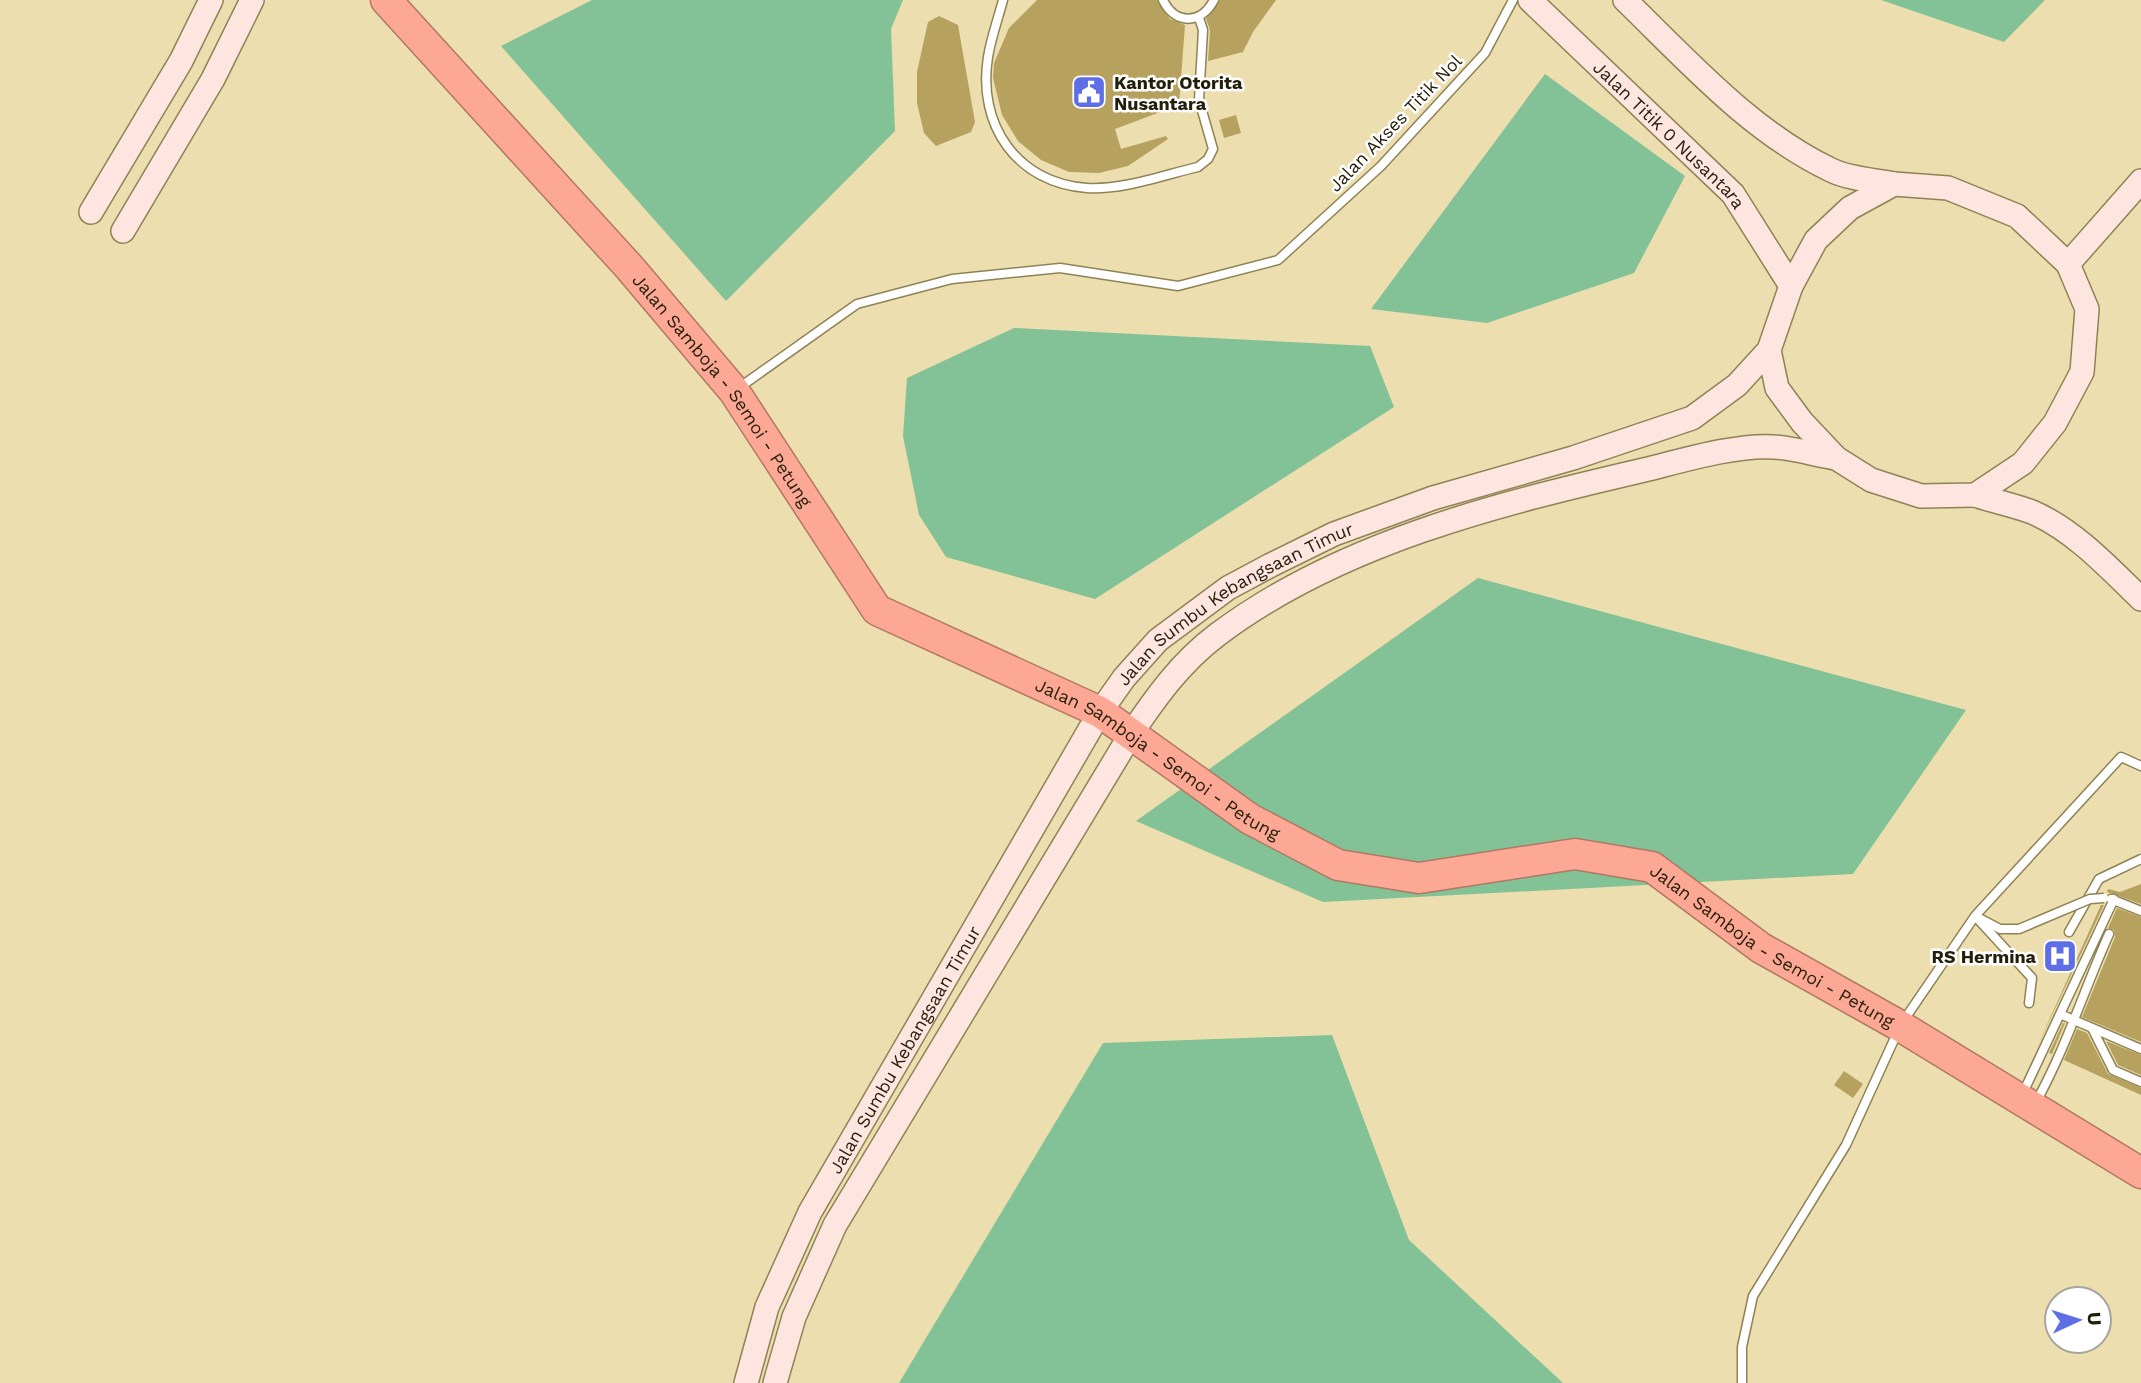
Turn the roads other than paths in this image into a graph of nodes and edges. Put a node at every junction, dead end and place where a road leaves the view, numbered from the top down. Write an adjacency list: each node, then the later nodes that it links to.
1 (211, 0): 13 (street)
2 (252, 0): 14 (street)
3 (386, 0): 18 (highway, Jalan Samboja - Semoi - Petung)
4 (1003, 0): 10 (lane)
5 (1163, 0): 10 (lane)
6 (1214, 0): 10 (lane)
7 (1513, 0): 18 (lane, Jalan Akses Titik Nol)
8 (1530, 0): 16 (street, Jalan Titik 0 Nusantara)
9 (1625, 0): 12 (street)
10 (1199, 18)
11 (2141, 181): 15 (street)
12 (1894, 184): 15 (street); 16 (street, Jalan Sumbu Kebangsaan Timur)
13 (92, 212)
14 (123, 231)
15 (2068, 264): 20 (street)
16 (1791, 286): 17 (street, Jalan Sumbu Kebangsaan Timur)
17 (1769, 350): 19 (street, Jalan Sumbu Kebangsaan Timur); 22 (street, Jalan Sumbu Kebangsaan Timur)
18 (734, 391): 22 (highway, Jalan Samboja - Semoi - Petung)
19 (1836, 458): 20 (street, Jalan Sumbu Kebangsaan Timur); 23 (street, Jalan Sumbu Kebangsaan Timur)
20 (1975, 495): 21 (street)
21 (2141, 599)
22 (1100, 712): 23 (highway, Jalan Samboja - Semoi - Petung); 40 (street, Jalan Sumbu Kebangsaan Timur)
23 (1131, 734): 34 (highway, Jalan Samboja - Semoi - Petung); 41 (street, Jalan Sumbu Kebangsaan Timur)
24 (2141, 766): 28 (lane)
25 (2141, 859): 29 (lane)
26 (2109, 898): 27 (lane); 28 (lane, bridge); 32 (lane)
27 (2138, 907)
28 (1975, 916): 31 (lane); 34 (lane)
29 (2070, 932)
30 (2109, 934): 33 (lane)
31 (2029, 1003)
32 (2060, 1014): 33 (lane); 38 (lane)
33 (2075, 1020): 35 (lane); 38 (lane)
34 (1900, 1026): 38 (highway, Jalan Samboja - Semoi - Petung); 42 (lane)
35 (2092, 1028): 36 (lane); 37 (lane)
36 (2141, 1049)
37 (2141, 1082)
38 (2029, 1097): 39 (highway, Jalan Samboja - Semoi - Petung)
39 (2141, 1173)
40 (746, 1383)
41 (775, 1383)
42 (1742, 1383)

